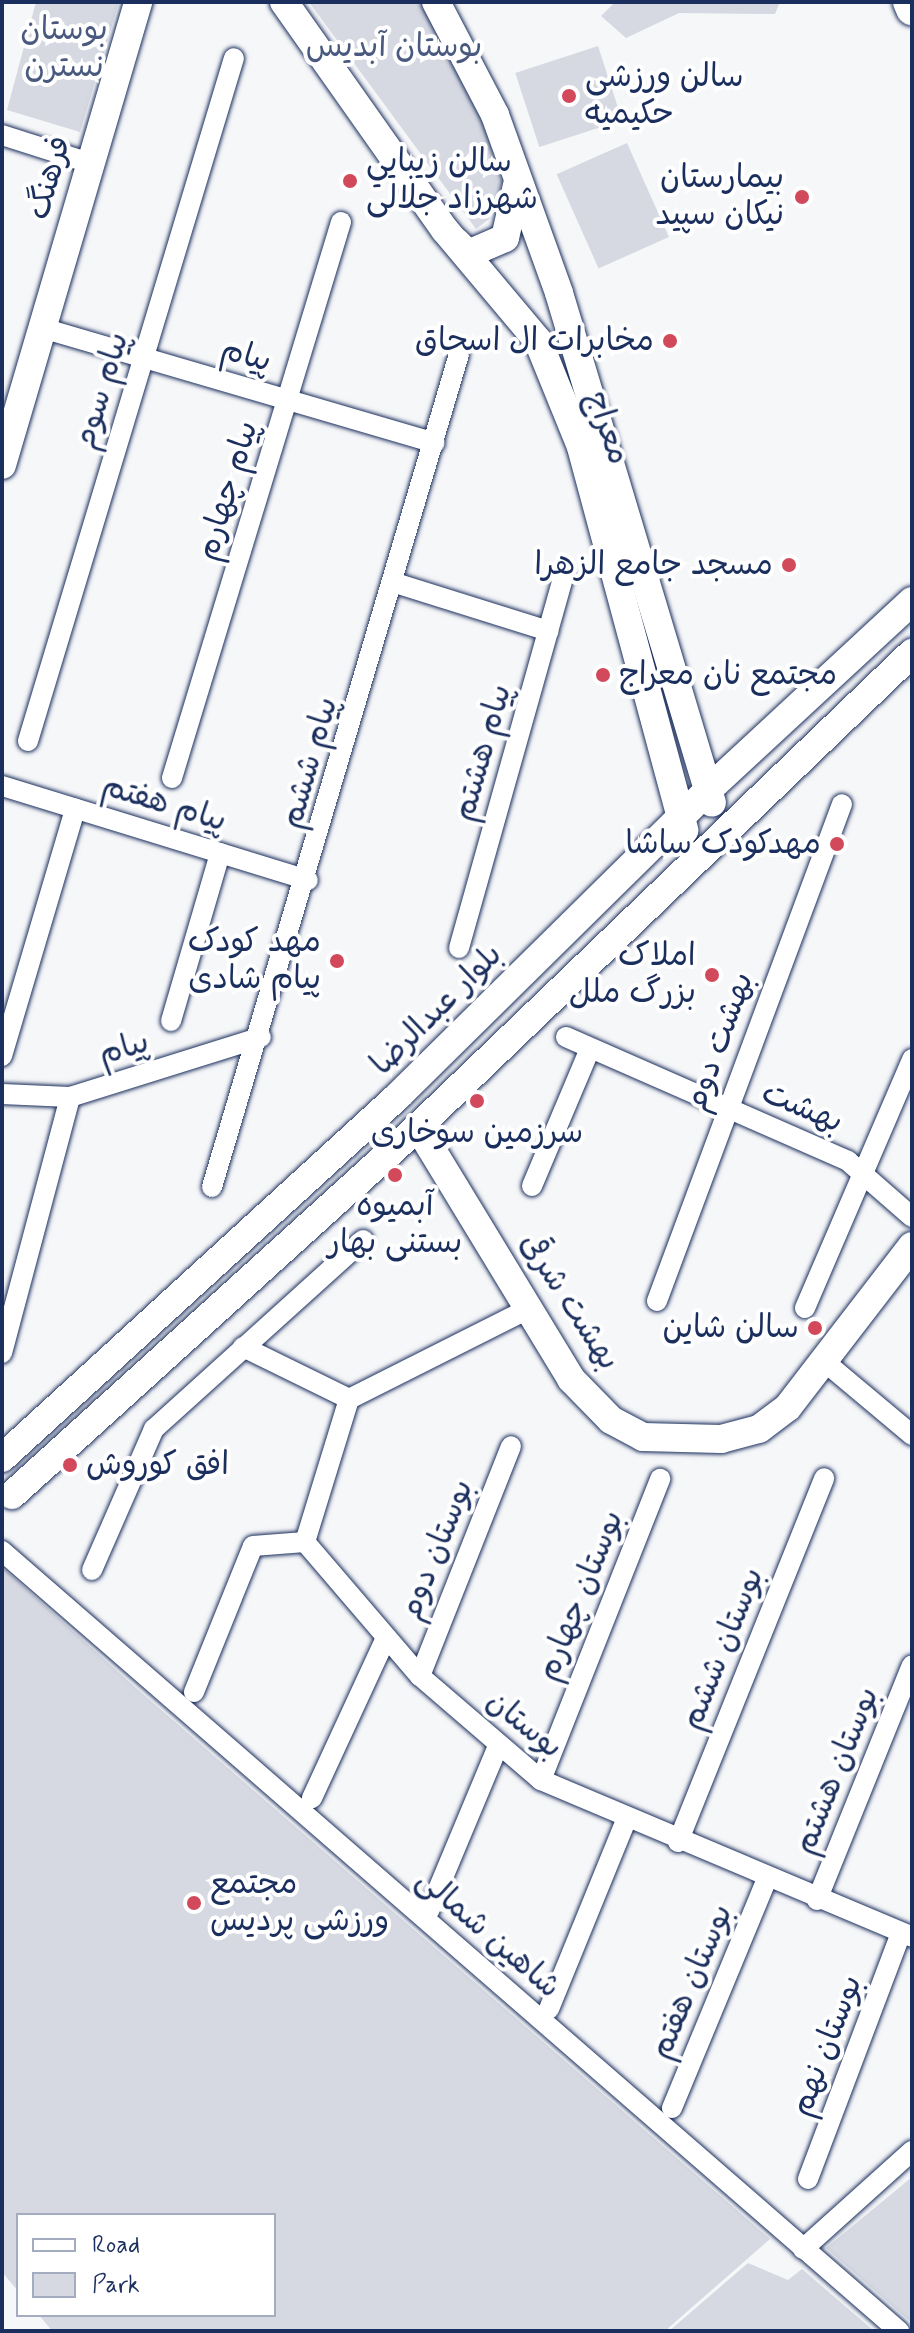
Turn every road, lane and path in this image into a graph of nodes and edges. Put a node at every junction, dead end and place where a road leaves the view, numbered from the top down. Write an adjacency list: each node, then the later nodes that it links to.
1 (138, 2): 8 (main road, فرهنگ)
2 (284, 2): 11 (main road, معراج)
3 (436, 2): 9 (main road, معراج)
4 (909, 2): 5 (main road)
5 (912, 9)
6 (234, 58): 14 (street, پیام سوم)
7 (2, 135): 8 (street)
8 (90, 163): 12 (main road, فرهنگ)
9 (517, 177): 11 (main road); 26 (main road, معراج)
10 (341, 222): 15 (street, پیام چهارم)
11 (445, 230): 29 (main road, معراج)
12 (42, 328): 14 (street, پیام); 17 (main road, فرهنگ)
13 (459, 354): 16 (street, پیام ششم)
14 (144, 358): 15 (street, پیام); 23 (street, پیام سوم)
15 (287, 399): 16 (street, پیام); 24 (street, پیام چهارم)
16 (434, 443): 19 (street, پیام ششم)
17 (2, 465)
18 (564, 574): 21 (street, پیام هشتم)
19 (392, 582): 21 (street); 33 (street, پیام ششم)
20 (912, 601): 26 (main road, بلوار عبدالرضا)
21 (548, 631): 34 (street, پیام هشتم)
22 (912, 653): 30 (main road)
23 (28, 741)
24 (172, 778)
25 (2, 786): 28 (street, پیام هفتم)
26 (708, 790): 29 (main road, بلوار عبدالرضا); 30 (main road, معراج)
27 (842, 804): 43 (street, بهشت دوم)
28 (75, 809): 31 (street, پیام هفتم); 39 (street)
29 (679, 817): 32 (main road, معراج); 60 (main road, بلوار عبدالرضا)
30 (721, 830): 32 (main road)
31 (220, 853): 33 (street, پیام هفتم); 35 (street)
32 (693, 856): 44 (main road)
33 (308, 880): 36 (street, پیام ششم)
34 (459, 948)
35 (171, 1021)
36 (261, 1037): 42 (street, پیام); 47 (street, پیام ششم)
37 (566, 1037): 38 (street, بهشت)
38 (590, 1049): 43 (street, بهشت); 46 (street)
39 (2, 1056)
40 (912, 1059): 45 (street)
41 (2, 1094): 42 (street, پیام)
42 (70, 1097): 55 (street)
43 (727, 1109): 45 (street, بهشت); 51 (street, بهشت دوم)
44 (418, 1127): 52 (main road, بهشت شرقی); 63 (main road)
45 (864, 1174): 48 (street, بهشت); 53 (street)
46 (532, 1186)
47 (212, 1187)
48 (912, 1217)
49 (363, 1240): 54 (street)
50 (912, 1246): 56 (main road, بهشت شرقی)
51 (657, 1301)
52 (530, 1308): 56 (main road, بهشت شرقی); 57 (street)
53 (805, 1308)
54 (243, 1347): 57 (street); 66 (street)
55 (2, 1353)
56 (825, 1362): 58 (street)
57 (349, 1399): 64 (street)
58 (912, 1435)
59 (511, 1446): 69 (street, بوستان دوم)
60 (2, 1461): 63 (main road)
61 (824, 1478): 75 (street, بوستان ششم)
62 (660, 1479): 72 (street, بوستان چهارم)
63 (7, 1505)
64 (305, 1542): 67 (street, بوستان); 70 (street)
65 (2, 1551): 84 (street, شاهین شمالی)
66 (92, 1570)
67 (385, 1640): 69 (street, بوستان); 73 (street)
68 (912, 1665): 77 (street, بوستان هشتم)
69 (420, 1676): 71 (street, بوستان)
70 (194, 1692)
71 (498, 1746): 72 (street, بوستان); 78 (street)
72 (541, 1780): 74 (street, بوستان)
73 (312, 1798)
74 (626, 1820): 75 (street, بوستان); 80 (street)
75 (678, 1842): 76 (street, بوستان)
76 (767, 1879): 77 (street, بوستان); 81 (street, بوستان هفتم)
77 (817, 1900): 79 (street, بوستان)
78 (429, 1911)
79 (907, 1935): 83 (street, بوستان نهم)
80 (549, 2009)
81 (672, 2108)
82 (912, 2151): 84 (street)
83 (808, 2179)
84 (803, 2249): 85 (street, شاهین شمالی)
85 (899, 2331)

